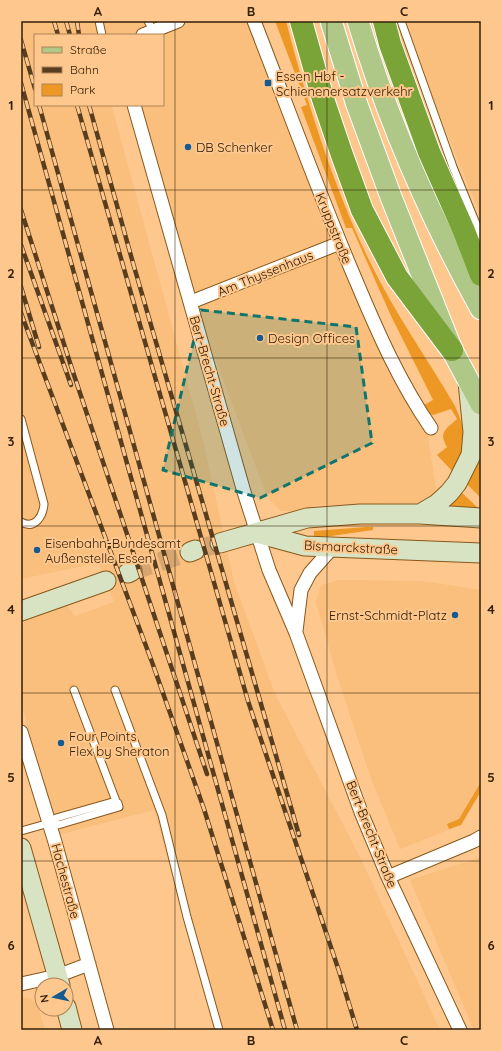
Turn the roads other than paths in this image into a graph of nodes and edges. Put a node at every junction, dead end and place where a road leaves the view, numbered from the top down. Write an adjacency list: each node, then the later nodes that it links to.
1 (99, 21): 10 (lane)
2 (176, 21): 9 (street)
3 (254, 21): 13 (street, Kruppstraße)
4 (301, 21): 17 (highway)
5 (331, 21): 17 (main road)
6 (358, 21): 16 (main road)
7 (384, 21): 14 (highway)
8 (401, 21): 12 (lane)
9 (148, 29)
10 (102, 34)
11 (134, 106): 15 (street, Bert-Brecht-Straße)
12 (481, 236)
13 (340, 243): 15 (street, Am Thyssenhaus); 21 (street, Kruppstraße)
14 (481, 275)
15 (191, 302): 25 (street, Bert-Brecht-Straße)
16 (481, 309)
17 (452, 350): 18 (main road)
18 (468, 380): 19 (main road); 22 (main road)
19 (481, 404)
20 (21, 419): 24 (lane)
21 (431, 428)
22 (420, 514): 23 (main road, Bismarckstraße); 25 (main road, Bismarckstraße)
23 (481, 518)
24 (21, 522)
25 (257, 532): 26 (main road); 27 (main road, Bismarckstraße); 31 (street, Bert-Brecht-Straße)
26 (220, 543)
27 (333, 547): 28 (main road, Bismarckstraße); 31 (street, Bert-Brecht-Straße)
28 (478, 555)
29 (106, 581): 30 (main road)
30 (24, 609)
31 (296, 633): 41 (street, Bert-Brecht-Straße)
32 (74, 690): 36 (lane)
33 (115, 690): 50 (lane)
34 (21, 732): 36 (street, Hachestraße)
35 (118, 803): 36 (lane)
36 (51, 823): 37 (lane); 42 (street, Hachestraße)
37 (21, 831)
38 (481, 837): 41 (street)
39 (21, 848): 40 (main road)
40 (25, 872): 43 (main road)
41 (388, 877): 51 (street, Bert-Brecht-Straße)
42 (89, 964): 44 (street); 49 (street, Hachestraße)
43 (57, 977)
44 (64, 977)
45 (34, 983): 46 (street)
46 (21, 984)
47 (69, 1017): 48 (main road)
48 (72, 1030)
49 (107, 1030)
50 (219, 1030)
51 (460, 1030)

